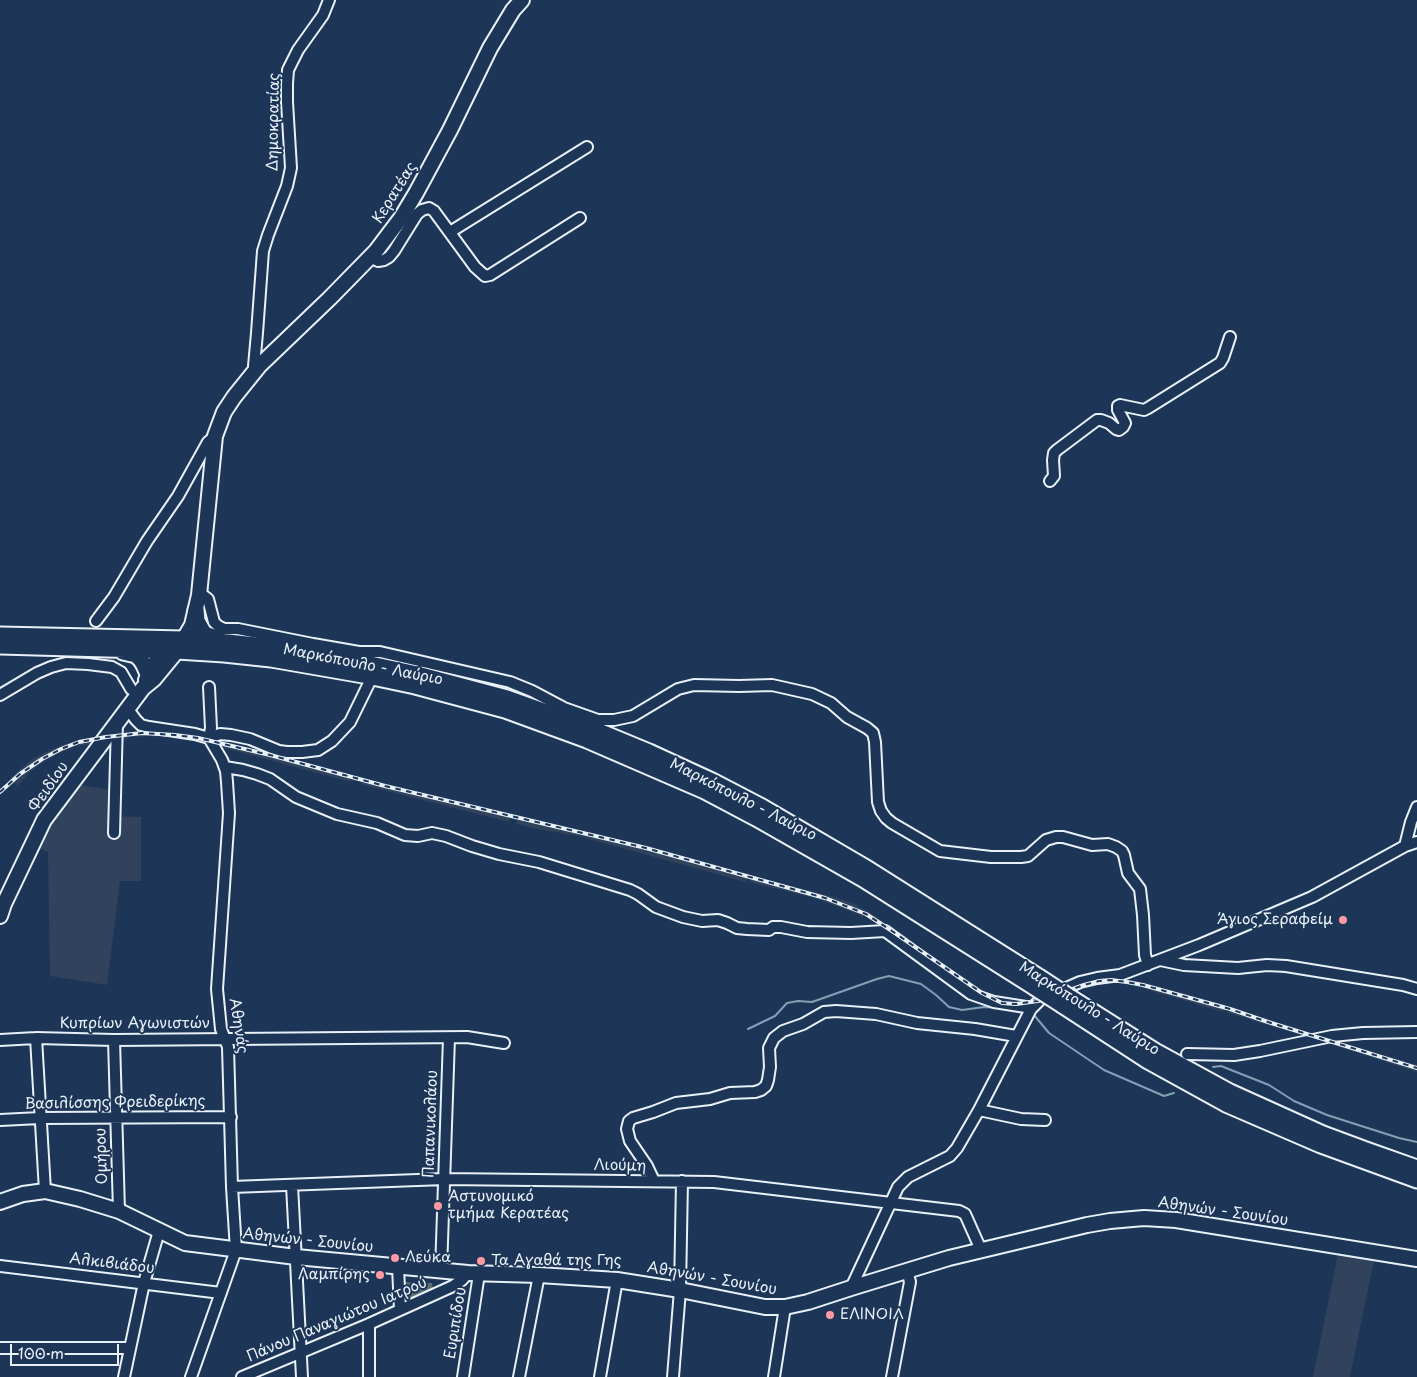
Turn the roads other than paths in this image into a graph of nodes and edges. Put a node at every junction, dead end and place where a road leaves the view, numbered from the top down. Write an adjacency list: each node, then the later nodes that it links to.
1 (329, 0): 8 (street, Δημοκρατίας)
2 (522, 0): 6 (main road, Κερατέας)
3 (587, 147): 5 (street)
4 (580, 218): 5 (street)
5 (450, 232): 6 (street)
6 (370, 256): 8 (main road, Κερατέας)
7 (1230, 337): 10 (street)
8 (254, 371): 9 (main road, Κερατέας)
9 (215, 436): 11 (main road, Κερατέας); 12 (street)
10 (1050, 481)
11 (197, 603): 14 (highway); 15 (main road, Κερατέας); 32 (street)
12 (96, 621)
13 (0, 635): 15 (highway, Μαρκόπουλο - Λαύριο)
14 (228, 642): 15 (highway, Μαρκόπουλο - Λαύριο); 34 (highway, Μαρκόπουλο - Λαύριο)
15 (174, 645): 17 (highway, Μαρκόπουλο - Λαύριο); 18 (highway, Μαρκόπουλο - Λαύριο); 19 (main road)
16 (0, 646): 17 (highway, Μαρκόπουλο - Λαύριο)
17 (115, 649): 19 (highway)
18 (372, 677): 24 (street); 34 (highway, Μαρκόπουλο - Λαύριο)
19 (143, 685): 21 (street); 22 (main road, Φειδίου)
20 (209, 687): 24 (street)
21 (0, 696)
22 (127, 708): 23 (main road, Φειδίου); 24 (street)
23 (117, 722): 27 (street); 30 (main road, Φειδίου)
24 (209, 738): 25 (street, Αθηνάς)
25 (225, 767): 34 (street); 42 (street, Αθηνάς)
26 (1417, 807): 29 (street)
27 (114, 833)
28 (1417, 842): 29 (street)
29 (1405, 846): 31 (street)
30 (0, 916)
31 (1159, 960): 32 (street); 33 (street)
32 (1148, 965): 35 (street)
33 (1417, 989)
34 (1036, 993): 35 (highway, Μαρκόπουλο - Λαύριο, bridge); 37 (street)
35 (1064, 997): 51 (highway, Μαρκόπουλο - Λαύριο); 53 (highway, Μαρκόπουλο - Λαύριο)
36 (1417, 1032): 44 (street)
37 (1016, 1036): 45 (street); 54 (street)
38 (36, 1038): 40 (street, Κυπρίων Αγωνιστών); 41 (street, Κυπρίων Αγωνιστών); 48 (street)
39 (449, 1038): 42 (street, Κυπρίων Αγωνιστών); 43 (street, Κυπρίων Αγωνιστών); 52 (street, Παπανικολάου)
40 (0, 1040)
41 (114, 1040): 42 (street, Κυπρίων Αγωνιστών); 46 (street, Ομήρου)
42 (226, 1040): 47 (street, Αθηνάς)
43 (504, 1043)
44 (1187, 1054)
45 (980, 1110): 50 (street); 60 (street)
46 (116, 1117): 47 (street, Βασιλίσσης Φρειδερίκης); 48 (street, Βασιλίσσης Φρειδερίκης); 61 (street, Ομήρου)
47 (231, 1117): 57 (street, Αθηνάς)
48 (40, 1118): 49 (street, Βασιλίσσης Φρειδερίκης); 58 (street)
49 (0, 1120)
50 (1045, 1120)
51 (1417, 1168)
52 (444, 1179): 54 (street, Λιούμη); 56 (street, Λιούμη); 70 (street, Παπανικολάου)
53 (1417, 1180)
54 (654, 1181): 55 (street, Λιούμη)
55 (682, 1181): 60 (street, Λιούμη); 76 (street)
56 (292, 1185): 57 (street, Λιούμη); 65 (street)
57 (232, 1188): 63 (street, Αθηνάς)
58 (45, 1191): 59 (main road, Αθηνών - Σουνίου); 61 (main road, Αθηνών - Σουνίου)
59 (0, 1202)
60 (890, 1204): 64 (street, Λιούμη); 75 (street)
61 (119, 1211): 62 (main road, Αθηνών - Σουνίου)
62 (159, 1231): 63 (main road, Αθηνών - Σουνίου); 74 (street)
63 (236, 1250): 65 (main road, Αθηνών - Σουνίου); 77 (street, Αθηνάς)
64 (981, 1250): 66 (main road, Αθηνών - Σουνίου); 69 (main road, Αθηνών - Σουνίου)
65 (296, 1257): 68 (main road, Αθηνών - Σουνίου); 83 (street)
66 (1417, 1259)
67 (0, 1266): 74 (street, Αλκιβιάδου)
68 (398, 1267): 70 (main road, Αθηνών - Σουνίου); 79 (street)
69 (907, 1270): 75 (main road, Αθηνών - Σουνίου); 94 (street)
70 (441, 1271): 71 (main road, Αθηνών - Σουνίου)
71 (473, 1274): 72 (main road, Αθηνών - Σουνίου); 79 (street, Πάνου Παναγιώτου Ιατρού); 89 (street, Ευριπίδου)
72 (539, 1274): 73 (main road, Αθηνών - Σουνίου); 90 (street)
73 (617, 1280): 76 (main road, Αθηνών - Σουνίου); 91 (street)
74 (144, 1283): 77 (street, Αλκιβιάδου); 82 (street)
75 (851, 1288): 78 (main road, Αθηνών - Σουνίου)
76 (680, 1290): 78 (main road, Αθηνών - Σουνίου); 92 (street)
77 (221, 1293): 85 (street, Αθηνάς)
78 (785, 1307): 93 (street)
79 (400, 1310): 80 (street, Πάνου Παναγιώτου Ιατρού)
80 (369, 1324): 83 (street, Πάνου Παναγιώτου Ιατρού); 88 (street)
81 (0, 1348): 82 (street)
82 (130, 1348): 84 (street)
83 (301, 1352): 86 (street, Πάνου Παναγιώτου Ιατρού); 87 (street)
84 (124, 1377)
85 (191, 1377)
86 (242, 1377)
87 (302, 1377)
88 (368, 1377)
89 (463, 1377)
90 (519, 1377)
91 (600, 1377)
92 (673, 1377)
93 (774, 1377)
94 (892, 1377)

